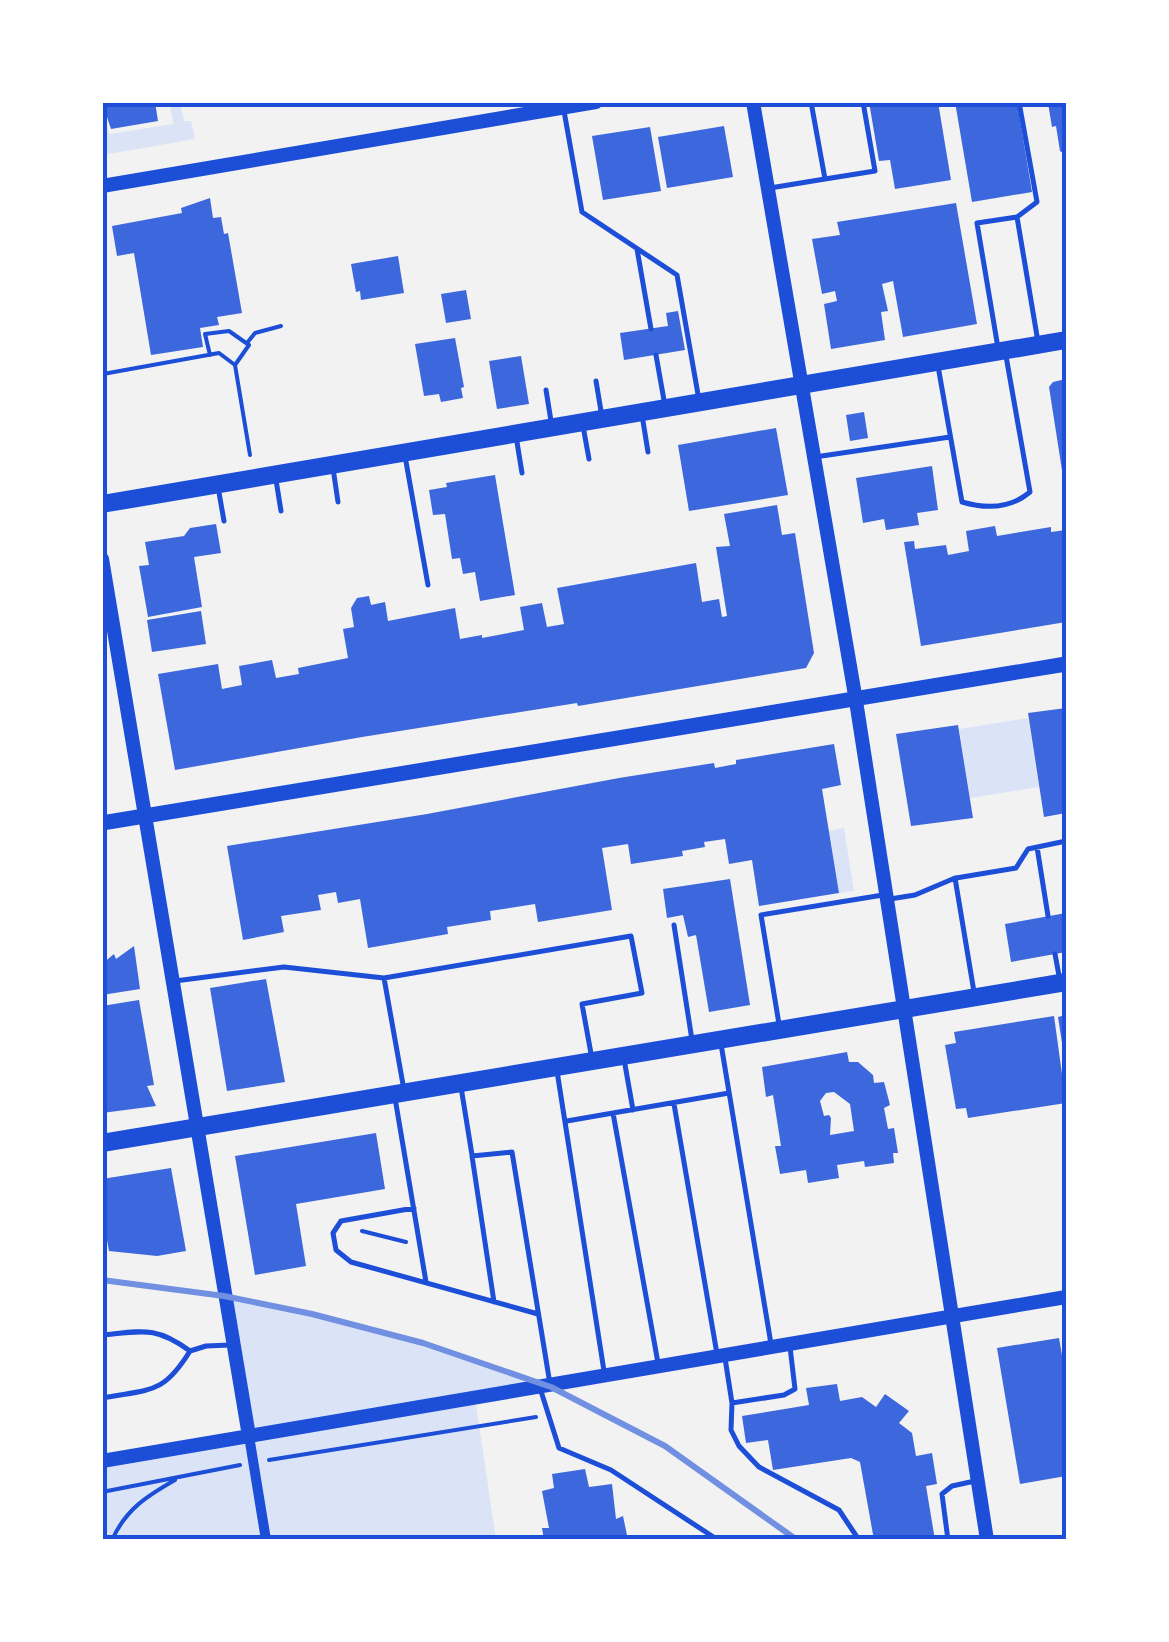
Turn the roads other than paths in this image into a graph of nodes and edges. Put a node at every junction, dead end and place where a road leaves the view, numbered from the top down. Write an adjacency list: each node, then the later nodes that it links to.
1 (596, 102): 6 (street)
2 (753, 102): 10 (street)
3 (812, 102): 8 (lane)
4 (863, 102): 8 (lane)
5 (1020, 102): 11 (lane)
6 (588, 103): 7 (street)
7 (564, 108): 9 (street); 12 (lane)
8 (825, 178): 10 (lane)
9 (102, 186)
10 (768, 189): 20 (street)
11 (1016, 216): 15 (lane); 16 (lane)
12 (638, 248): 13 (lane); 22 (lane)
13 (652, 329)
14 (1066, 340): 15 (main road)
15 (1039, 345): 16 (main road)
16 (1002, 352): 18 (main road); 29 (lane)
17 (656, 355): 23 (lane)
18 (937, 363): 20 (main road); 29 (lane)
19 (596, 381): 25 (lane)
20 (801, 387): 22 (main road); 32 (street)
21 (546, 390): 27 (lane)
22 (700, 404): 23 (main road)
23 (665, 409): 24 (main road)
24 (642, 413): 25 (main road); 30 (lane)
25 (603, 420): 26 (main road)
26 (582, 424): 27 (main road); 33 (lane)
27 (552, 428): 28 (main road)
28 (515, 433): 31 (main road); 35 (lane)
29 (950, 437): 32 (lane)
30 (648, 452)
31 (404, 453): 34 (main road); 43 (lane)
32 (814, 457): 46 (street)
33 (589, 459)
34 (332, 465): 36 (main road); 38 (lane)
35 (522, 473)
36 (275, 475): 37 (main road); 40 (lane)
37 (218, 484): 39 (main road); 41 (lane)
38 (338, 502)
39 (102, 504)
40 (281, 512)
41 (224, 521)
42 (103, 568): 44 (street)
43 (428, 585)
44 (108, 634): 47 (street)
45 (1066, 664): 46 (main road)
46 (856, 701): 47 (main road); 52 (street)
47 (144, 817): 48 (main road); 57 (street)
48 (102, 824)
49 (1066, 842): 50 (lane)
50 (1037, 848): 51 (lane); 53 (lane)
51 (955, 878): 52 (lane); 59 (lane)
52 (887, 897): 60 (street); 61 (lane)
53 (1048, 916)
54 (674, 924): 63 (lane)
55 (1055, 954): 58 (lane)
56 (384, 978): 57 (lane); 65 (lane); 69 (lane)
57 (172, 982): 74 (street)
58 (1063, 982): 59 (main road)
59 (975, 998): 60 (main road)
60 (904, 1011): 61 (main road); 82 (street)
61 (780, 1031): 62 (main road)
62 (720, 1041): 63 (main road); 68 (lane)
63 (693, 1046): 64 (main road)
64 (624, 1057): 65 (main road); 71 (lane)
65 (592, 1062): 66 (main road)
66 (556, 1068): 67 (main road); 73 (lane)
67 (460, 1084): 69 (main road); 76 (lane)
68 (729, 1093): 70 (lane); 86 (lane)
69 (400, 1094): 74 (main road); 77 (lane)
70 (674, 1103): 71 (lane); 88 (lane)
71 (633, 1110): 72 (lane)
72 (613, 1113): 73 (lane); 89 (lane)
73 (566, 1121): 90 (lane)
74 (196, 1127): 75 (main road); 85 (street)
75 (102, 1143)
76 (472, 1156): 80 (lane); 81 (lane)
77 (414, 1208): 78 (lane); 78 (lane)
78 (426, 1282): 80 (lane)
79 (1066, 1297): 82 (street)
80 (494, 1302): 81 (lane)
81 (538, 1314): 91 (lane)
82 (953, 1316): 84 (street); 96 (street)
83 (102, 1336): 87 (lane)
84 (790, 1344): 86 (street); 93 (lane)
85 (233, 1345): 87 (lane); 94 (street)
86 (772, 1348): 88 (street)
87 (190, 1352): 92 (lane)
88 (721, 1357): 89 (street); 93 (lane)
89 (658, 1368): 90 (street)
90 (605, 1377): 91 (street)
91 (546, 1387): 94 (street); 98 (lane)
92 (102, 1398)
93 (732, 1403): 99 (lane)
94 (249, 1436): 95 (street); 97 (street)
95 (102, 1460)
96 (978, 1480): 100 (lane); 101 (street)
97 (266, 1540)
98 (718, 1540)
99 (860, 1540)
100 (948, 1540)
101 (987, 1540)

